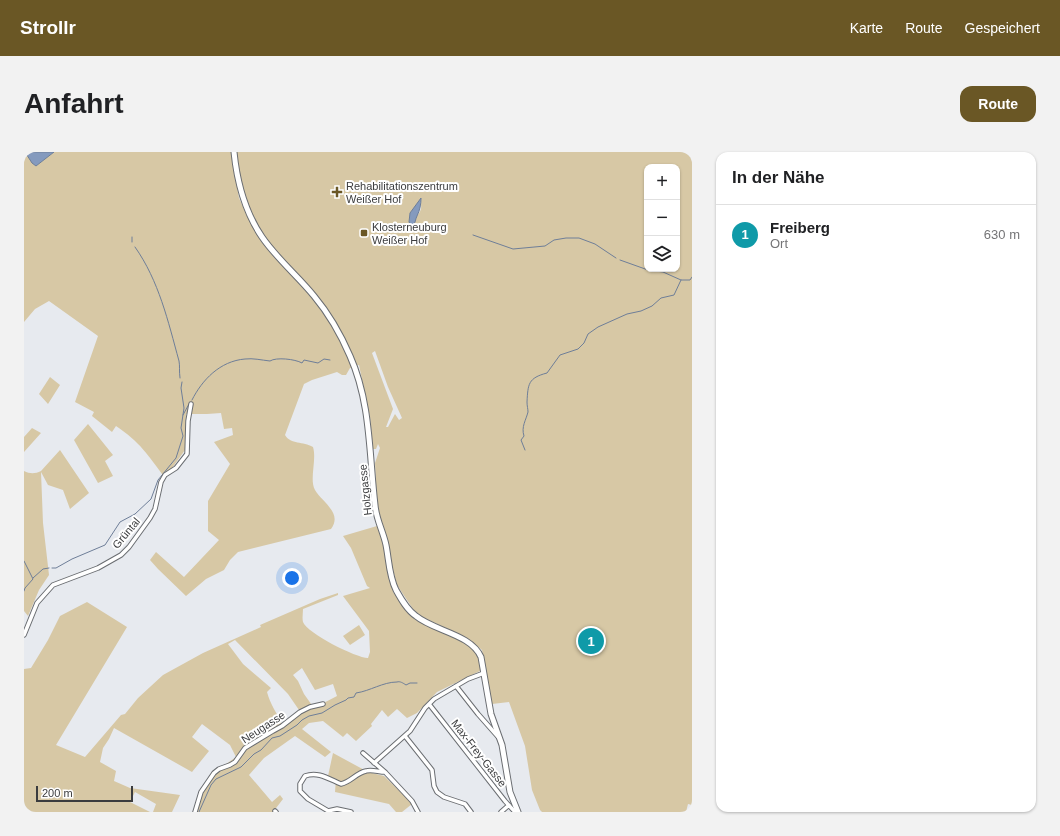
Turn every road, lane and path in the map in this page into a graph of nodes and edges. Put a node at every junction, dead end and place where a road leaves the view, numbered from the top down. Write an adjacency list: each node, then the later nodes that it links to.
1 (234, 152): 4 (street, Holzgasse)
2 (191, 404): 3 (street, Grüntal)
3 (24, 635)
4 (484, 673): 5 (street); 8 (street, Holzgasse)
5 (456, 686): 7 (street); 9 (street)
6 (323, 704): 19 (street, Neugasse)
7 (429, 704): 10 (street); 16 (street, Max-Frey-Gasse)
8 (492, 719): 9 (street); 11 (street, Holzgasse)
9 (486, 723): 11 (street)
10 (405, 736): 13 (street); 22 (street)
11 (501, 740): 15 (street, Holzgasse)
12 (362, 753): 13 (street)
13 (374, 763): 14 (street)
14 (385, 772): 18 (street); 21 (street)
15 (511, 797): 16 (street); 24 (street, Holzgasse)
16 (505, 801): 17 (street, Max-Frey-Gasse)
17 (509, 805): 23 (street); 24 (street, Max-Frey-Gasse)
18 (329, 811): 20 (street)
19 (195, 812)
20 (352, 812)
21 (418, 812)
22 (471, 812)
23 (501, 812)
24 (516, 812)

